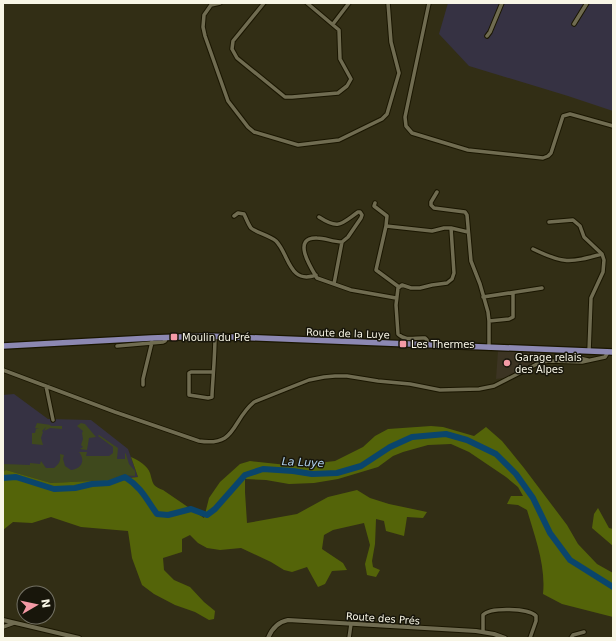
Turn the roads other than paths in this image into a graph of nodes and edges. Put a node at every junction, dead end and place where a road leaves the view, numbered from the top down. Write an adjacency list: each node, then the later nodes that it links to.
1 (220, 3): 5 (street)
2 (264, 3): 11 (street)
3 (307, 3): 11 (street)
4 (349, 3): 11 (street)
5 (388, 3)
6 (429, 3): 14 (street)
7 (502, 3): 13 (street)
8 (584, 3): 10 (street)
9 (587, 3): 10 (street)
10 (582, 9): 12 (street)
11 (333, 24)
12 (574, 24)
13 (486, 36)
14 (613, 126)
15 (437, 192): 22 (street)
16 (375, 203): 20 (street)
17 (234, 216): 26 (street)
18 (319, 217): 23 (street)
19 (549, 222): 25 (street)
20 (386, 226): 21 (street); 28 (street)
21 (451, 228): 22 (street); 28 (street)
22 (468, 232): 31 (street)
23 (342, 242): 26 (street); 27 (street)
24 (533, 249): 25 (street)
25 (602, 254): 42 (street)
26 (316, 275): 27 (street)
27 (334, 284): 32 (street)
28 (399, 287): 32 (street)
29 (542, 288): 30 (street)
30 (512, 293): 31 (street); 33 (street)
31 (483, 297): 33 (street)
32 (396, 298): 37 (street)
33 (489, 321): 40 (street)
34 (167, 337): 35 (main road, Route de la Luye); 36 (street); 38 (main road, Route de la Luye)
35 (215, 338): 37 (main road, Route de la Luye); 46 (street)
36 (152, 342): 39 (street); 47 (street)
37 (428, 345): 40 (main road, Route de la Luye)
38 (3, 346)
39 (117, 346)
40 (489, 348): 41 (main road, Route de la Luye)
41 (577, 351): 42 (main road, Route de la Luye); 44 (street)
42 (589, 352): 43 (main road, Route de la Luye)
43 (610, 352): 44 (street)
44 (589, 361): 48 (street)
45 (3, 370): 48 (street)
46 (213, 372): 46 (street)
47 (143, 385)
48 (46, 386): 49 (street)
49 (53, 420)
50 (3, 620): 51 (street)
51 (14, 623): 53 (street); 56 (street)
52 (351, 624): 54 (street, Route des Prés); 57 (street, Route des Prés); 58 (street)
53 (3, 627)
54 (483, 632): 59 (street, Route des Prés); 60 (street)
55 (584, 632): 61 (street)
56 (79, 638)
57 (268, 638)
58 (350, 638)
59 (505, 638)
60 (530, 638)
61 (571, 638)

